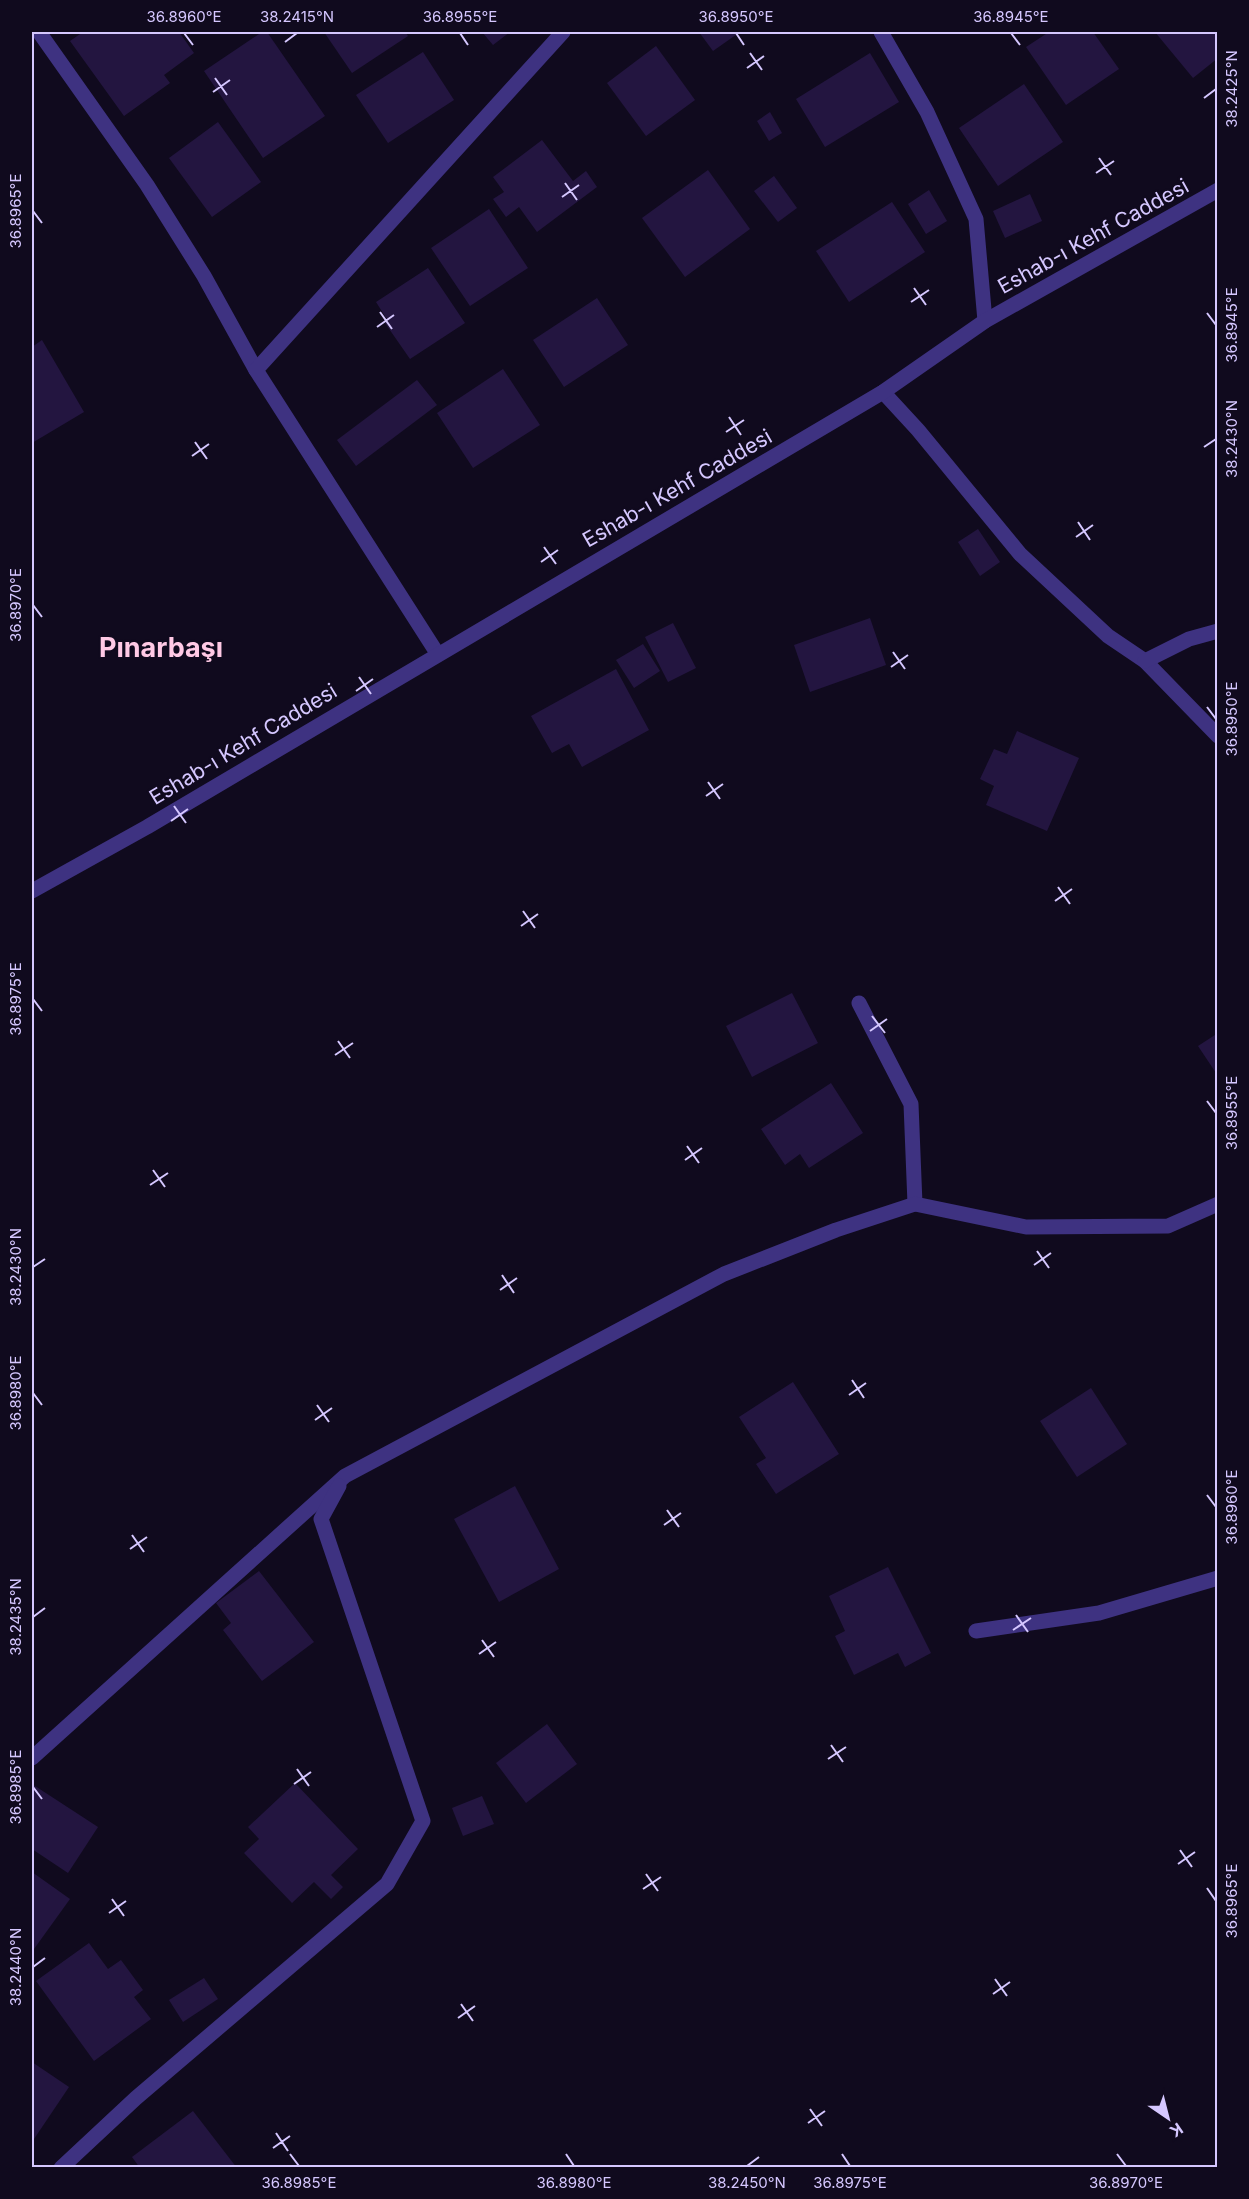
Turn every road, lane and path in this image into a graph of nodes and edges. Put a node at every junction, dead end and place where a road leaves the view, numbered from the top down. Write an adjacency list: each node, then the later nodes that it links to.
1 (39, 32): 6 (street)
2 (563, 32): 6 (street)
3 (881, 32): 5 (street)
4 (1218, 190): 5 (street, Eshab-ı Kehf Caddesi)
5 (985, 321): 7 (street, Eshab-ı Kehf Caddesi)
6 (256, 370): 9 (street)
7 (883, 392): 9 (street, Eshab-ı Kehf Caddesi); 10 (street)
8 (1218, 631): 10 (street)
9 (437, 653): 12 (street, Eshab-ı Kehf Caddesi)
10 (1145, 662): 11 (street)
11 (1218, 736)
12 (32, 891)
13 (859, 1003): 14 (street)
14 (915, 1204): 15 (street); 16 (street)
15 (1218, 1204)
16 (345, 1476): 19 (street); 20 (street)
17 (1218, 1578): 18 (street)
18 (976, 1631)
19 (32, 1758)
20 (61, 2168)

